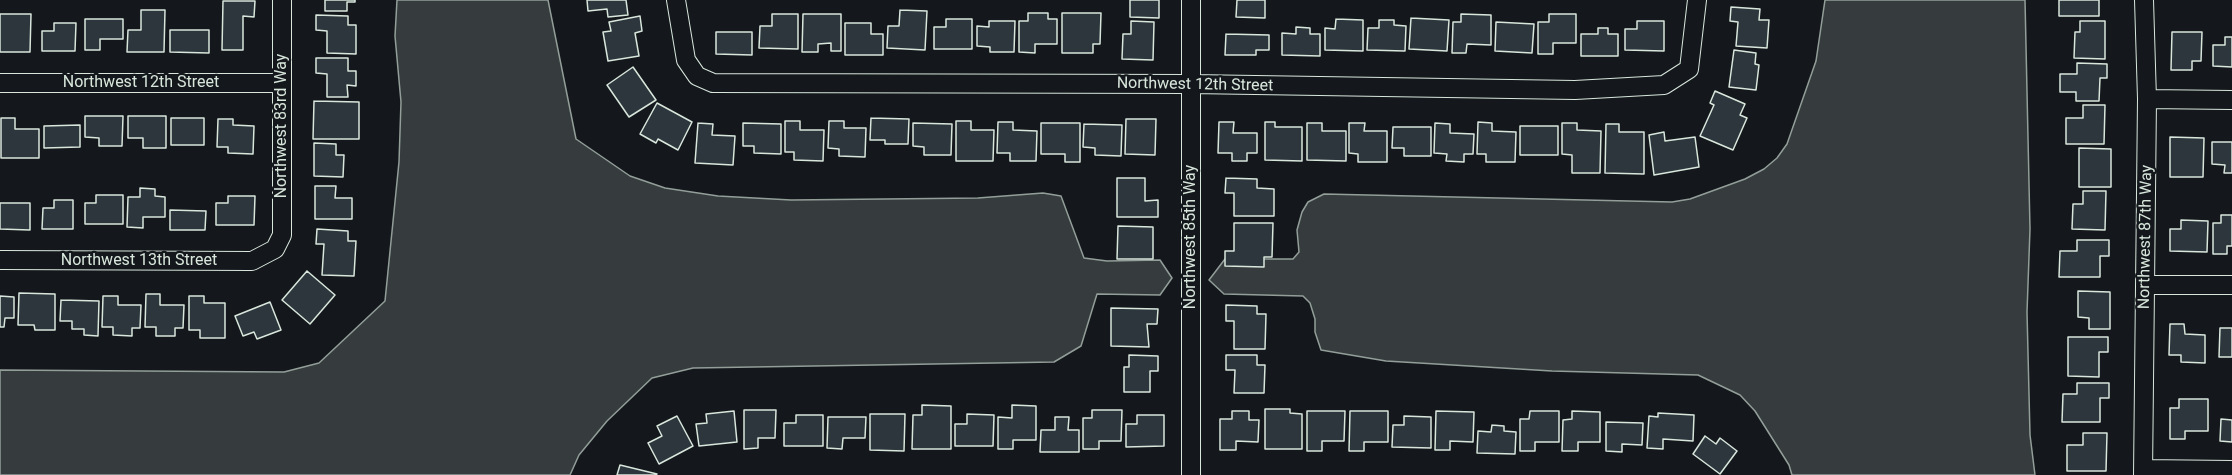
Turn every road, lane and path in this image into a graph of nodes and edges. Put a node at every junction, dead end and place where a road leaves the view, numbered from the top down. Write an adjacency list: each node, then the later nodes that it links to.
1 (282, 0): 7 (street, Northwest 83rd Way)
2 (676, 0): 8 (street, Northwest 12th Street)
3 (1191, 0): 8 (street, Northwest 85th Way)
4 (1697, 0): 8 (street, Northwest 12th Street)
5 (2144, 0): 9 (street, Northwest 87th Way)
6 (0, 83): 7 (street, Northwest 12th Street)
7 (282, 83): 11 (street, Northwest 83rd Way)
8 (1191, 84): 17 (street, Northwest 85th Way)
9 (2147, 99): 10 (street); 13 (street, Northwest 87th Way)
10 (2232, 100)
11 (274, 249): 12 (street, Northwest 13th Street)
12 (0, 260)
13 (2145, 285): 14 (street); 16 (street, Northwest 87th Way)
14 (2232, 285)
15 (2232, 470): 16 (street)
16 (2143, 472)
17 (1191, 475)

